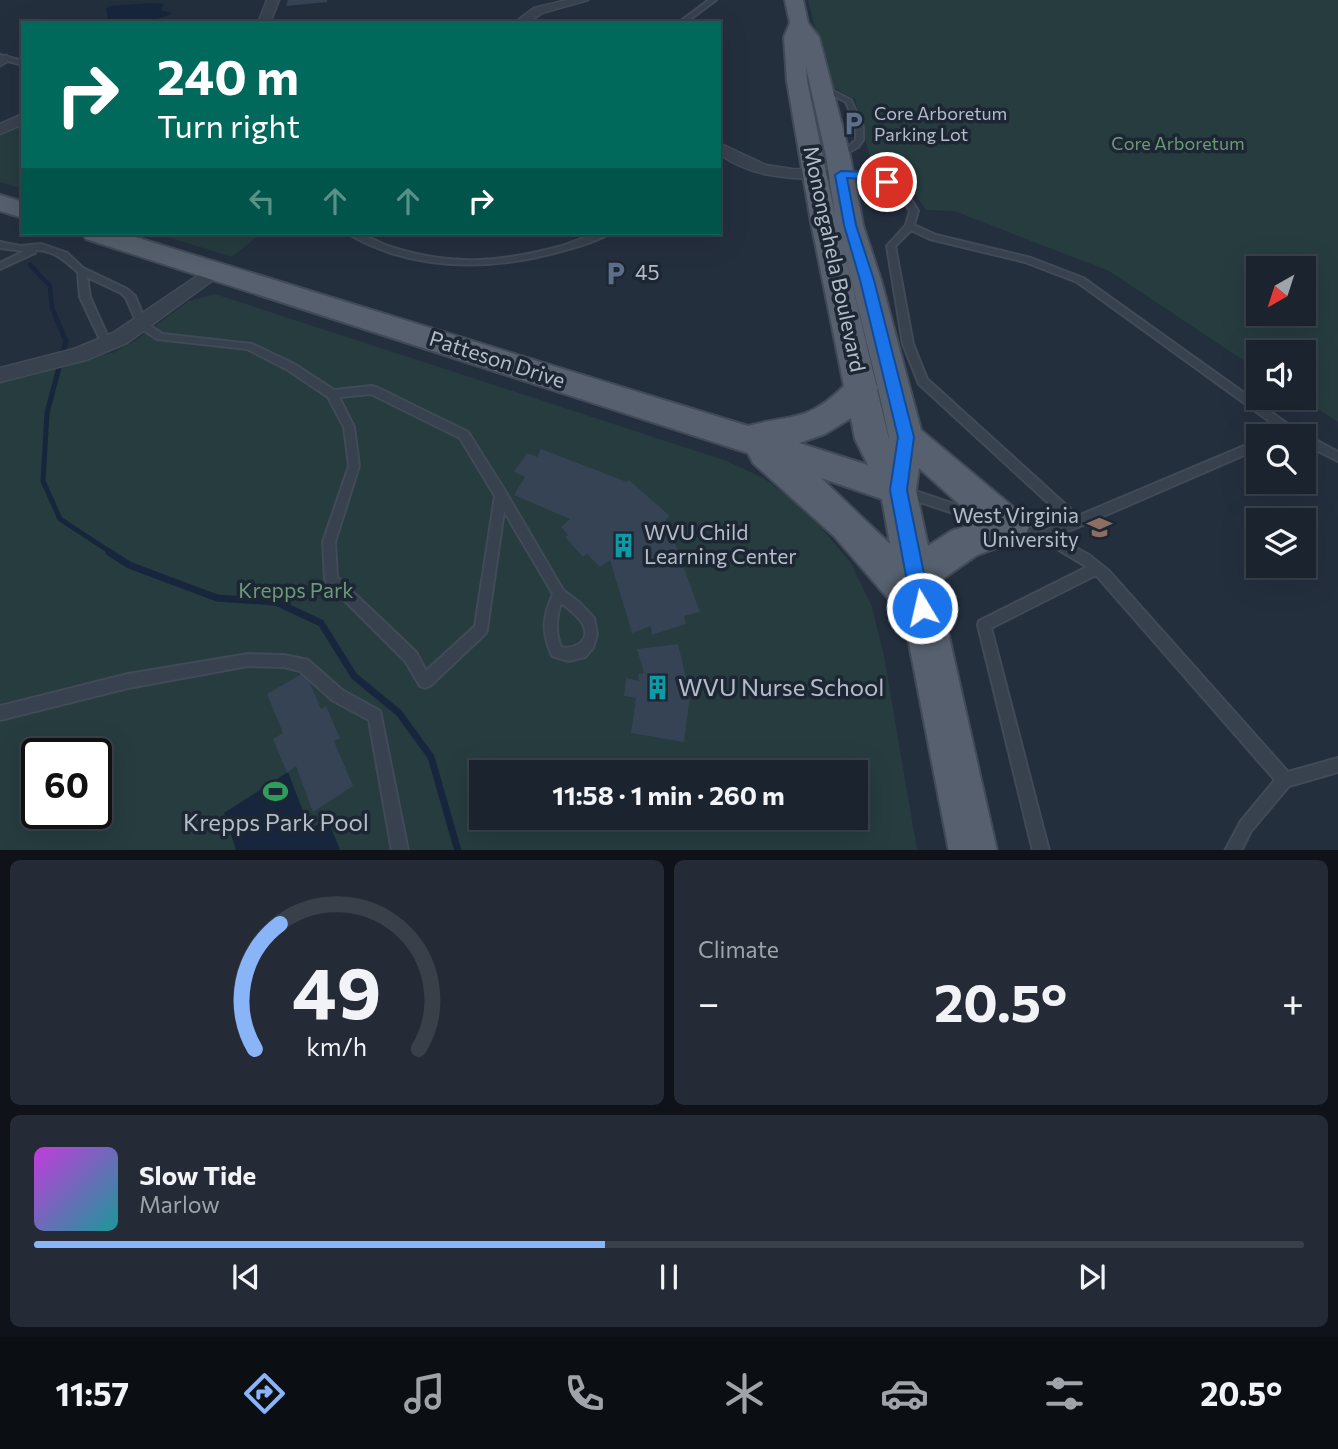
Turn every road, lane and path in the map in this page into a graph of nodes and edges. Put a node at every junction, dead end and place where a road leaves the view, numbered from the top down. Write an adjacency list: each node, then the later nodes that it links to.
1 (272, 0): 5 (street)
2 (582, 0): 6 (street)
3 (713, 0): 7 (lane)
4 (794, 0): 8 (main road, Monongahela Boulevard)
5 (265, 21)
6 (523, 21)
7 (684, 21)
8 (799, 23): 14 (main road, Monongahela Boulevard); 14 (main road, Monongahela Boulevard)
9 (2, 59): 10 (lane)
10 (21, 63)
11 (21, 119): 12 (street)
12 (0, 130)
13 (721, 150): 14 (street)
14 (831, 168): 17 (lane); 29 (main road, Monongahela Boulevard); 32 (main road, Monongahela Boulevard)
15 (0, 203): 16 (main road)
16 (21, 209)
17 (910, 226): 31 (lane); 39 (lane)
18 (101, 235): 24 (main road, Patteson Drive)
19 (356, 235): 20 (lane)
20 (600, 235)
21 (1, 246): 22 (lane)
22 (41, 247): 23 (lane); 25 (lane)
23 (0, 266)
24 (215, 270): 26 (street); 33 (main road, Patteson Drive)
25 (82, 271): 26 (lane); 27 (lane)
26 (142, 325): 27 (street); 30 (lane)
27 (106, 344): 28 (street)
28 (0, 375)
29 (862, 388): 33 (main road); 37 (main road, Monongahela Boulevard)
30 (332, 394): 38 (lane); 38 (lane)
31 (1280, 424)
32 (906, 437): 37 (main road, Monongahela Boulevard); 40 (main road)
33 (746, 439): 37 (main road, Patteson Drive); 42 (main road)
34 (1316, 445): 36 (lane)
35 (1246, 449): 39 (lane)
36 (1338, 457)
37 (898, 490): 40 (lane); 42 (main road, Monongahela Boulevard)
38 (500, 494): 43 (lane)
39 (1077, 522): 40 (lane)
40 (1027, 532): 41 (lane); 42 (main road)
41 (1097, 568): 46 (lane); 49 (lane)
42 (919, 591): 48 (main road, Monongahela Boulevard)
43 (559, 594): 43 (lane)
44 (0, 713): 47 (lane)
45 (1338, 765): 46 (lane)
46 (1285, 780): 50 (lane)
47 (400, 850)
48 (973, 850)
49 (1041, 850)
50 (1232, 850)

